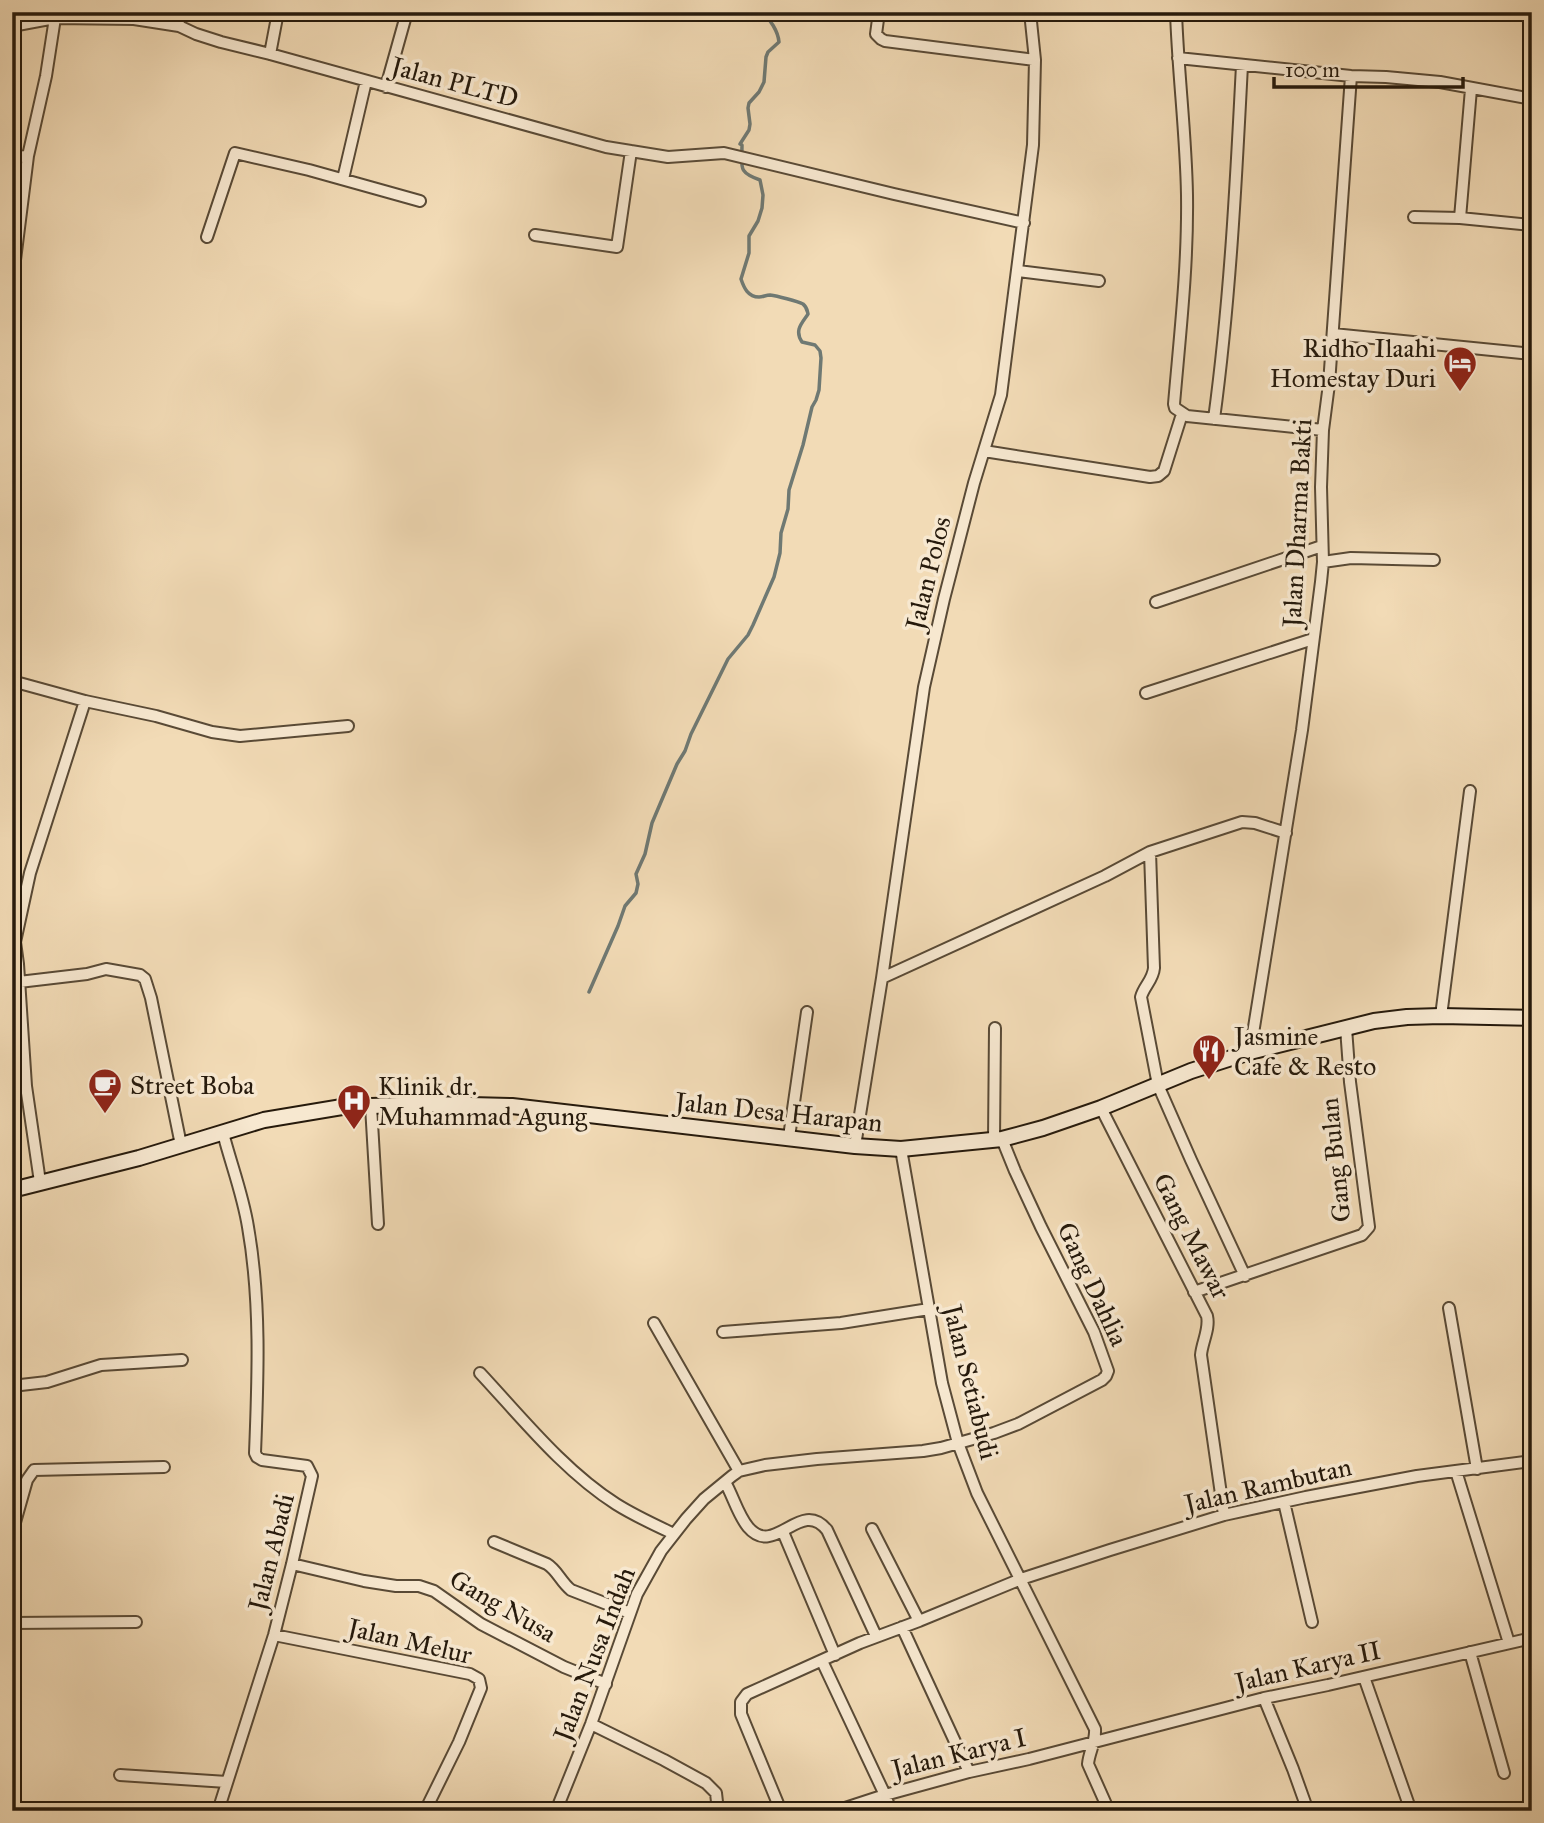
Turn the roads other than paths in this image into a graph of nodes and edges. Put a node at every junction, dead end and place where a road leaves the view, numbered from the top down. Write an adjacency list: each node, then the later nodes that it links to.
1 (178, 12): 10 (street)
2 (278, 12): 11 (street)
3 (407, 12): 17 (street)
4 (879, 12): 13 (street)
5 (1030, 12): 13 (street, Jalan Polos)
6 (1177, 12): 12 (street)
7 (133, 16): 8 (street, Jalan PLTD); 10 (street, Jalan PLTD)
8 (55, 18): 9 (street, Jalan PLTD); 22 (street)
9 (12, 26)
10 (179, 26): 11 (street, Jalan PLTD)
11 (270, 54): 16 (street, Jalan PLTD)
12 (1178, 58): 14 (street); 36 (street)
13 (1035, 60): 27 (street, Jalan Polos)
14 (1242, 65): 15 (street); 37 (street)
15 (1352, 76): 18 (street); 34 (street, Jalan Dharma Bakti)
16 (366, 81): 17 (street, Jalan PLTD); 23 (street)
17 (386, 87): 20 (street, Jalan PLTD)
18 (1471, 89): 19 (street); 26 (street)
19 (1532, 99)
20 (631, 151): 27 (street, Jalan PLTD); 29 (street)
21 (12, 156): 22 (street)
22 (28, 156): 31 (street)
23 (343, 179): 24 (street); 30 (street)
24 (420, 201)
25 (1414, 217): 26 (street)
26 (1460, 218): 28 (street)
27 (1024, 223): 32 (street, Jalan Polos)
28 (1532, 225)
29 (536, 235)
30 (207, 237)
31 (14, 268)
32 (1017, 271): 33 (street); 39 (street, Jalan Polos)
33 (1099, 281)
34 (1333, 334): 35 (street); 38 (street, Jalan Dharma Bakti)
35 (1532, 354)
36 (1182, 414): 37 (street); 39 (street)
37 (1214, 419): 38 (street)
38 (1323, 430): 40 (street, Jalan Dharma Bakti)
39 (984, 451): 53 (street, Jalan Polos)
40 (1322, 546): 42 (street, Jalan Dharma Bakti); 43 (street)
41 (1434, 560): 42 (street)
42 (1323, 562): 44 (street, Jalan Dharma Bakti)
43 (1156, 602)
44 (1314, 639): 46 (street); 50 (street, Jalan Dharma Bakti)
45 (12, 681): 47 (street)
46 (1146, 693)
47 (85, 701): 48 (street); 52 (street)
48 (348, 726)
49 (1470, 791): 56 (street)
50 (1286, 833): 51 (street); 60 (street, Jalan Dharma Bakti)
51 (1150, 852): 53 (street); 61 (street)
52 (14, 942): 54 (street)
53 (882, 978): 68 (street, Jalan Polos)
54 (19, 982): 67 (street); 70 (street)
55 (807, 1012): 65 (street)
56 (1441, 1016): 57 (street, Jalan Desa Harapan); 59 (street, Jalan Desa Harapan)
57 (1532, 1018)
58 (995, 1028): 66 (street)
59 (1346, 1028): 60 (street, Jalan Desa Harapan); 73 (street, Gang Bulan)
60 (1250, 1052): 61 (street, Jalan Desa Harapan)
61 (1158, 1085): 63 (street, Jalan Desa Harapan); 73 (street)
62 (371, 1107): 64 (street, Jalan Desa Harapan); 65 (street, Jalan Desa Harapan); 72 (street)
63 (1101, 1108): 66 (street, Jalan Desa Harapan); 74 (street, Gang Mawar)
64 (223, 1133): 67 (street, Jalan Desa Harapan); 96 (street, Jalan Abadi)
65 (789, 1138): 68 (street, Jalan Desa Harapan)
66 (998, 1139): 69 (street, Jalan Desa Harapan); 82 (street, Gang Dahlia)
67 (181, 1145): 70 (street, Jalan Desa Harapan)
68 (855, 1146): 69 (street, Jalan Desa Harapan)
69 (901, 1149): 75 (street, Jalan Setiabudi)
70 (40, 1182): 71 (street, Jalan Desa Harapan)
71 (12, 1190)
72 (378, 1224)
73 (1245, 1276): 74 (street, Gang Bulan)
74 (1194, 1292): 90 (street, Gang Mawar)
75 (929, 1308): 78 (street); 82 (street, Jalan Setiabudi)
76 (1449, 1308): 85 (street)
77 (654, 1323): 86 (street)
78 (723, 1332)
79 (182, 1360): 81 (street)
80 (480, 1373): 94 (street)
81 (12, 1386)
82 (958, 1443): 86 (street, Jalan Nusa Indah); 97 (street, Jalan Setiabudi)
83 (1532, 1461): 85 (street, Jalan Rambutan)
84 (164, 1467): 93 (street)
85 (1477, 1469): 87 (street, Jalan Rambutan)
86 (739, 1471): 88 (street, Jalan Nusa Indah)
87 (1457, 1472): 89 (street, Jalan Rambutan); 107 (street)
88 (725, 1482): 92 (street); 94 (street, Jalan Nusa Indah)
89 (1284, 1502): 90 (street, Jalan Rambutan); 101 (street)
90 (1224, 1515): 97 (street, Jalan Rambutan)
91 (872, 1529): 99 (street)
92 (783, 1532): 105 (street); 109 (street)
93 (12, 1533)
94 (674, 1534): 98 (street, Jalan Nusa Indah)
95 (494, 1542): 98 (street)
96 (292, 1564): 104 (street, Jalan Abadi); 112 (street, Gang Nusa)
97 (1021, 1579): 99 (street, Jalan Rambutan); 115 (street, Jalan Setiabudi)
98 (631, 1613): 112 (street, Jalan Nusa Indah)
99 (919, 1621): 103 (street, Jalan Rambutan)
100 (136, 1622): 102 (street)
101 (1312, 1622)
102 (12, 1623)
103 (902, 1627): 105 (street, Jalan Rambutan); 116 (street)
104 (274, 1636): 119 (street, Jalan Abadi); 122 (street, Jalan Melur)
105 (876, 1636): 109 (street, Jalan Rambutan)
106 (1532, 1637): 107 (street, Jalan Karya II)
107 (1509, 1643): 108 (street, Jalan Karya II)
108 (1470, 1652): 111 (street, Jalan Karya II); 117 (street)
109 (835, 1655): 110 (street, Jalan Rambutan)
110 (822, 1661): 120 (street); 125 (street, Jalan Rambutan)
111 (1364, 1677): 113 (street, Jalan Karya II); 130 (street)
112 (606, 1684): 114 (street, Jalan Nusa Indah)
113 (1264, 1699): 115 (street, Jalan Karya II); 129 (street)
114 (591, 1724): 123 (street, Jalan Nusa Indah); 124 (street)
115 (1094, 1742): 116 (street, Jalan Karya I); 128 (street)
116 (969, 1772): 120 (street, Jalan Karya I)
117 (1504, 1773)
118 (120, 1775): 119 (street)
119 (227, 1782): 121 (street, Jalan Abadi)
120 (885, 1795): 126 (street, Jalan Karya I); 127 (street)
121 (218, 1811)
122 (425, 1811)
123 (556, 1811)
124 (718, 1811)
125 (781, 1811)
126 (836, 1811)
127 (891, 1811)
128 (1110, 1811)
129 (1308, 1811)
130 (1411, 1811)

